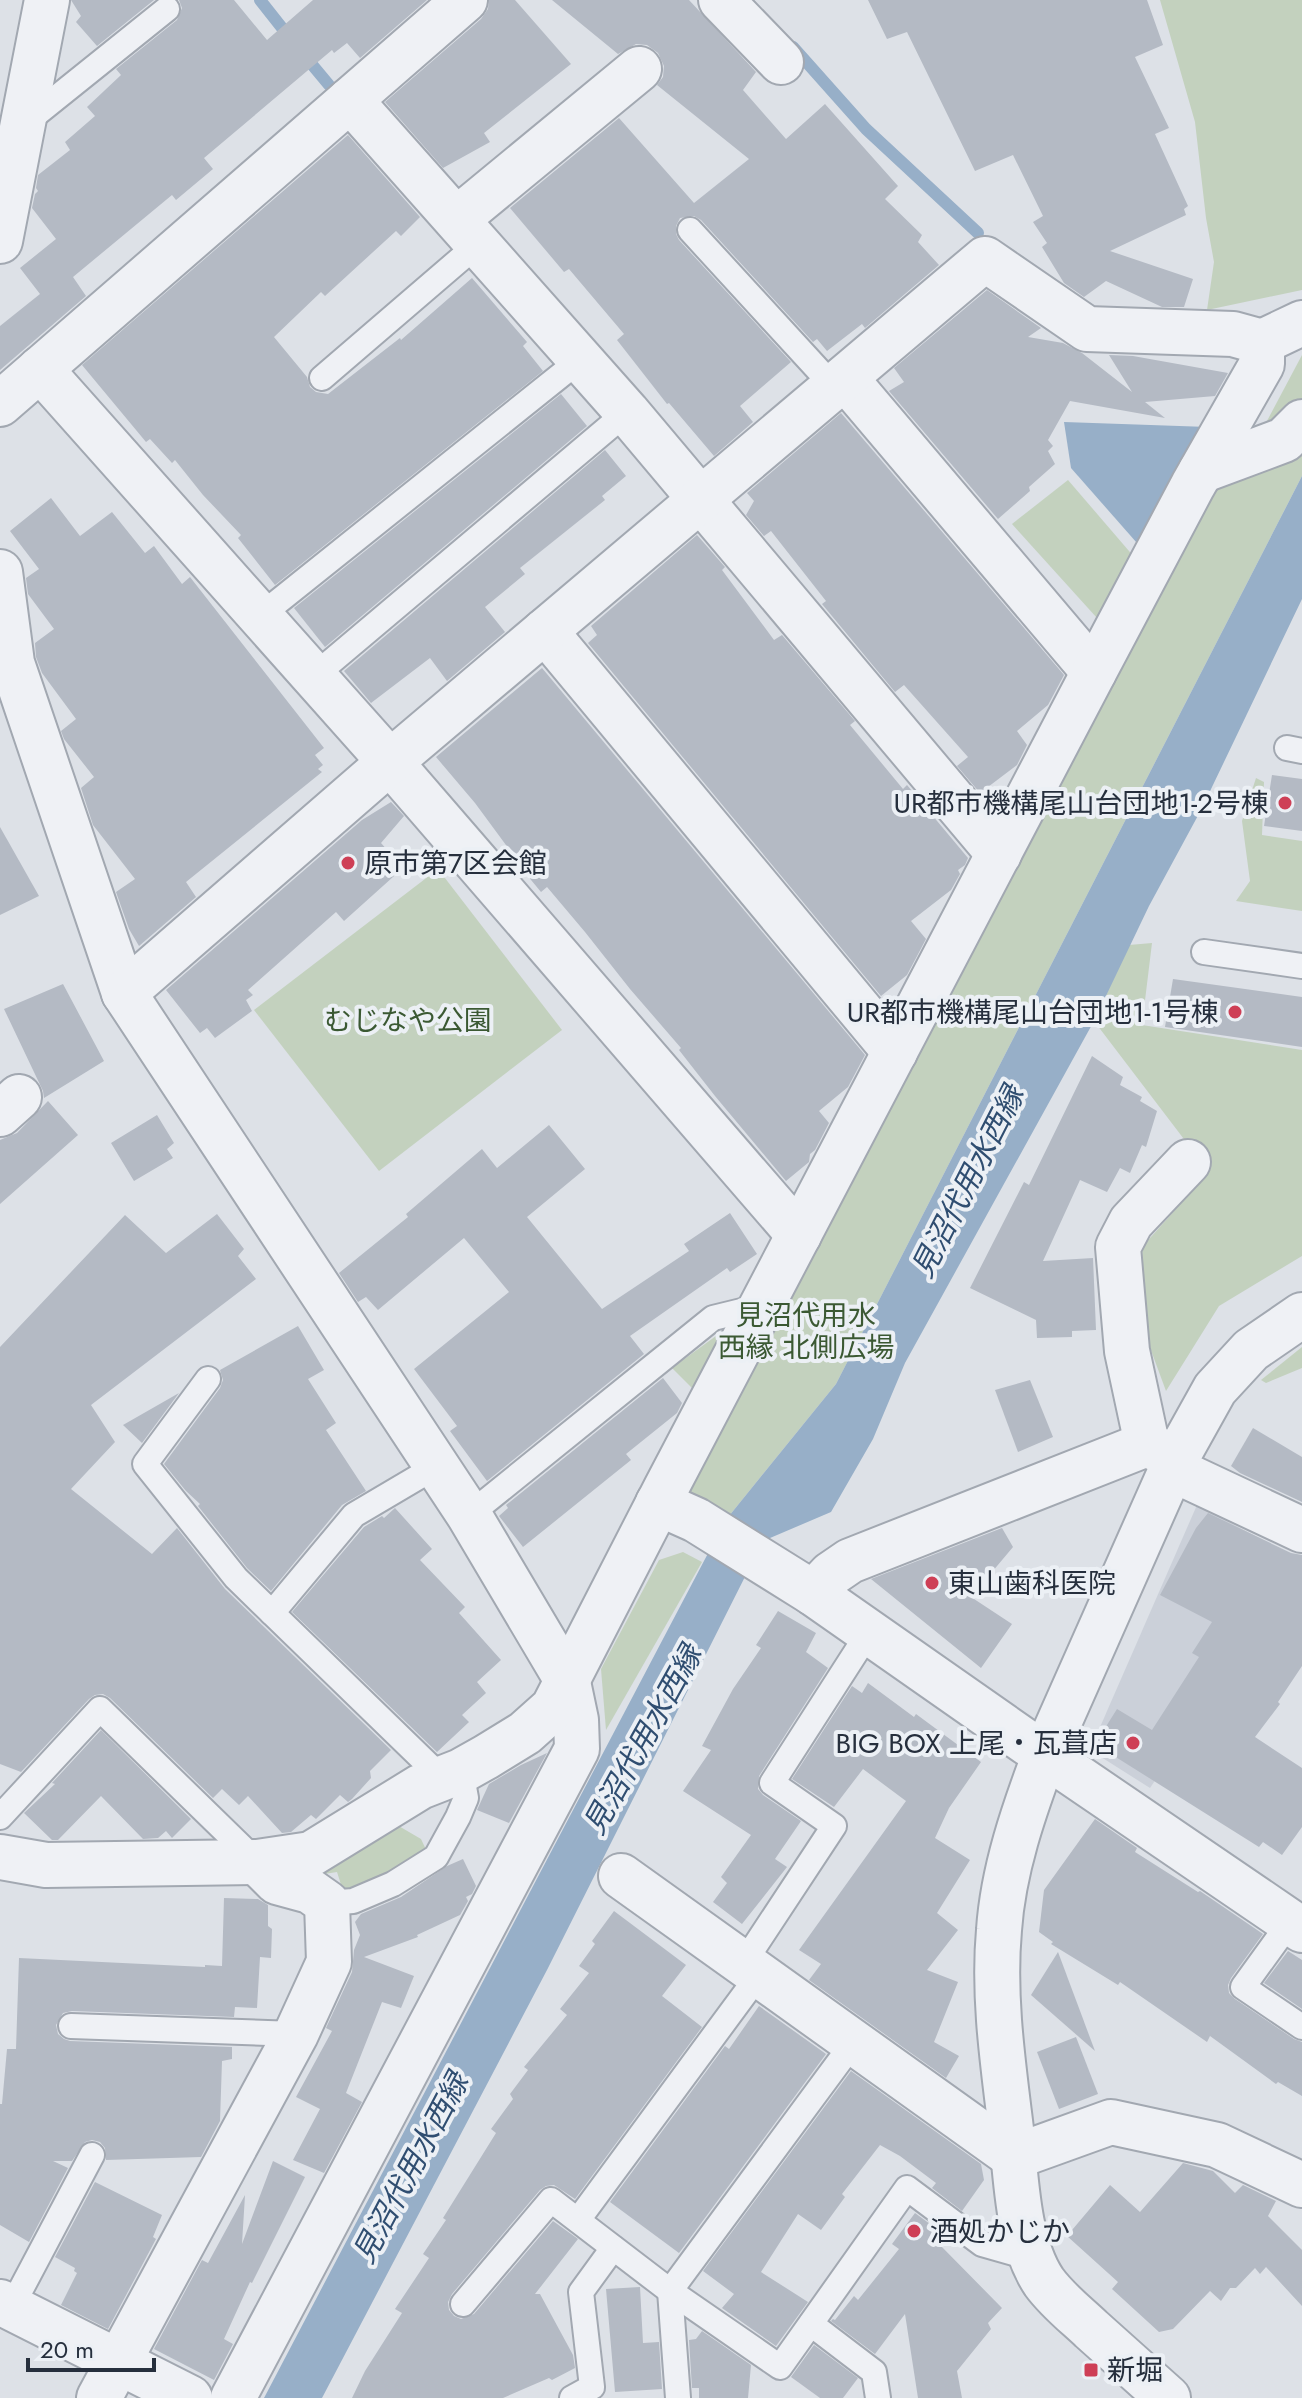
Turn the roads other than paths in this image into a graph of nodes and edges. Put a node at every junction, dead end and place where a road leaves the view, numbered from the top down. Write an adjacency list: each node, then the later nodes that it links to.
1 (47, 0): 8 (street)
2 (465, 0): 7 (street)
3 (721, 0): 5 (street)
4 (167, 9): 8 (lane)
5 (781, 62)
6 (639, 69): 10 (street)
7 (350, 100): 10 (street); 15 (street)
8 (23, 124): 11 (street)
9 (690, 230): 17 (lane)
10 (468, 231): 14 (street); 16 (lane)
11 (0, 241)
12 (1302, 323): 13 (street)
13 (1262, 342): 17 (street); 21 (street)
14 (581, 359): 19 (street); 24 (lane)
15 (40, 369): 18 (street); 24 (street)
16 (322, 378)
17 (840, 383): 22 (street); 26 (street)
18 (0, 404)
19 (627, 412): 22 (street); 27 (lane)
20 (1302, 422): 21 (street)
21 (1201, 471): 26 (street)
22 (701, 499): 25 (street); 29 (street)
23 (0, 572): 32 (street)
24 (260, 616): 27 (street)
25 (545, 631): 28 (street); 33 (street)
26 (1094, 672): 29 (street)
27 (314, 676): 28 (street)
28 (390, 762): 32 (street); 35 (street)
29 (999, 854): 33 (street)
30 (1204, 952): 31 (lane)
31 (1302, 966)
32 (124, 993): 40 (street)
33 (895, 1052): 35 (street)
34 (1188, 1162): 39 (street)
35 (799, 1235): 36 (street)
36 (762, 1306): 41 (street); 42 (lane)
37 (1302, 1315): 39 (street)
38 (208, 1379): 45 (lane)
39 (1165, 1458): 43 (street); 44 (street); 48 (street)
40 (437, 1466): 42 (street); 45 (lane)
41 (677, 1512): 44 (street); 47 (street)
42 (469, 1515): 47 (street)
43 (1302, 1530)
44 (796, 1583): 46 (street)
45 (272, 1613): 49 (lane)
46 (869, 1632): 48 (street); 56 (lane)
47 (568, 1682): 49 (street); 73 (street)
48 (1045, 1754): 55 (street); 62 (street)
49 (451, 1774): 52 (street); 54 (lane)
50 (0, 1817): 52 (lane)
51 (0, 1857): 52 (street)
52 (257, 1862): 54 (street)
53 (621, 1876): 56 (street)
54 (327, 1903): 59 (street)
55 (1296, 1926): 58 (lane)
56 (750, 1970): 60 (street); 64 (lane)
57 (71, 2026): 59 (lane)
58 (1302, 2027)
59 (296, 2034): 71 (street)
60 (853, 2043): 62 (street); 67 (lane)
61 (92, 2155): 69 (lane)
62 (1014, 2157): 63 (street); 66 (street)
63 (1302, 2185)
64 (578, 2220): 65 (lane); 68 (lane)
65 (613, 2248): 67 (lane); 74 (lane)
66 (1031, 2258): 70 (lane); 77 (street)
67 (670, 2291): 70 (lane); 75 (lane)
68 (463, 2304)
69 (6, 2305): 71 (street)
70 (811, 2324): 76 (lane)
71 (109, 2380): 72 (street)
72 (190, 2398)
73 (233, 2398)
74 (572, 2398)
75 (678, 2398)
76 (878, 2398)
77 (1168, 2398)

